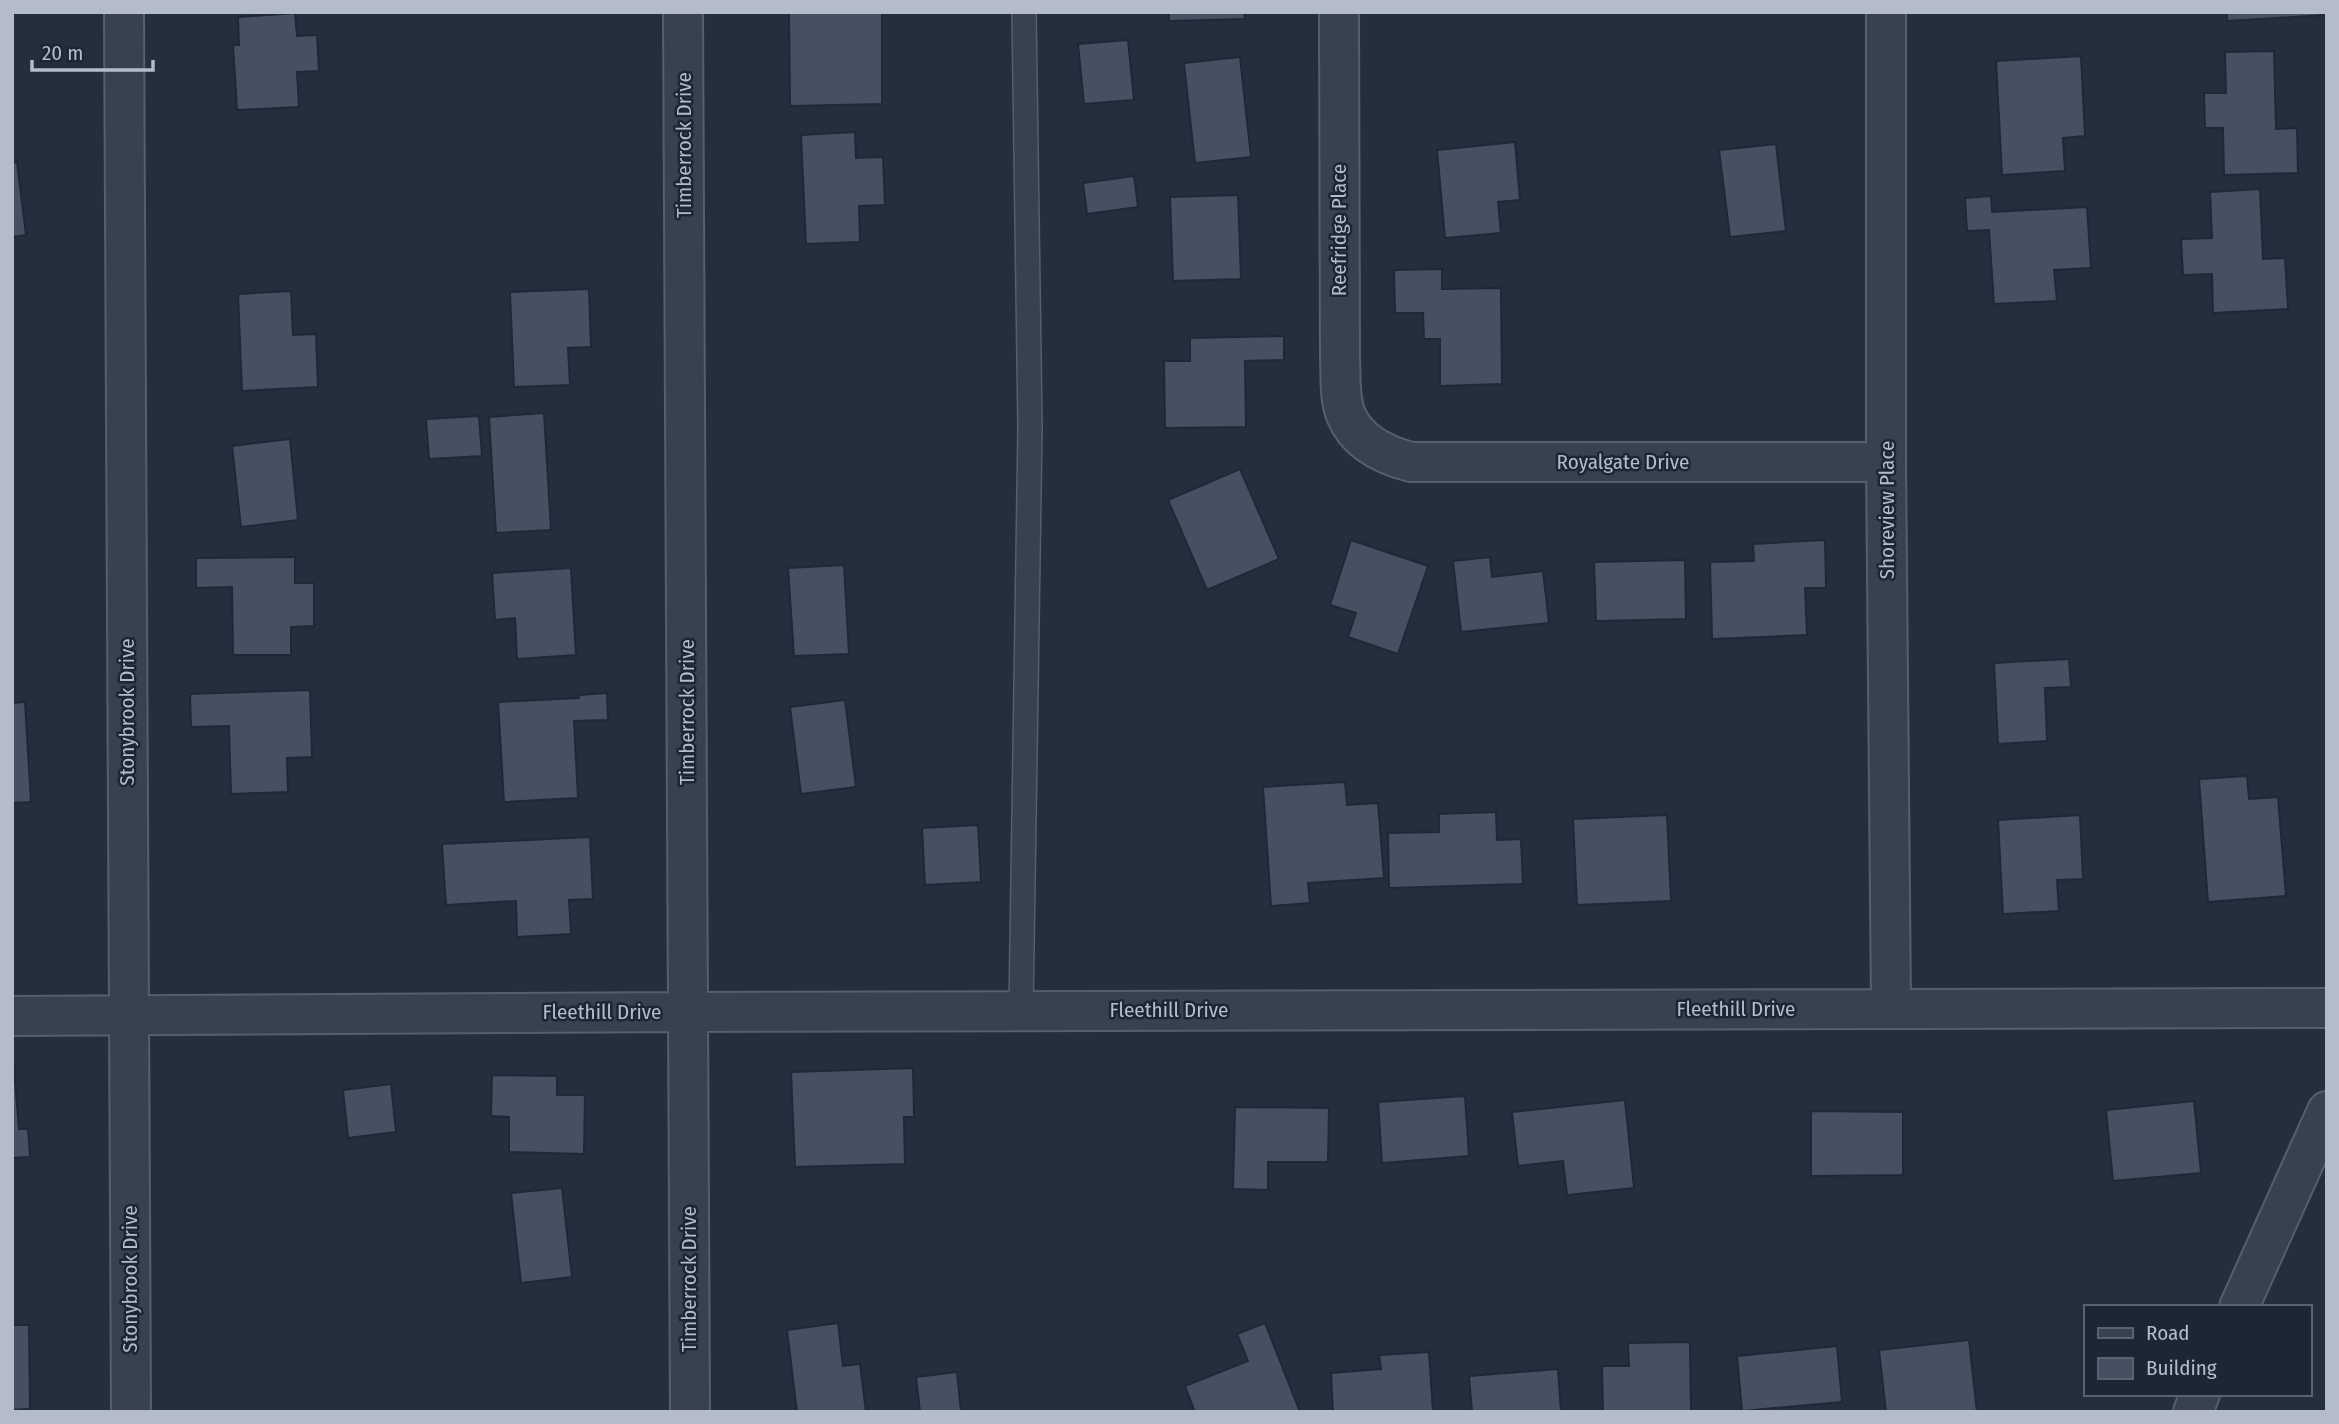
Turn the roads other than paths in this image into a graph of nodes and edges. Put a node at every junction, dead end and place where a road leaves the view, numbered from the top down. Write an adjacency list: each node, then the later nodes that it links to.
1 (124, 12): 13 (street, Stonybrook Drive)
2 (683, 12): 11 (street, Timberrock Drive)
3 (1024, 12): 10 (lane)
4 (1339, 12): 6 (street, Reefridge Place)
5 (1885, 12): 7 (street, Shoreview Place)
6 (1365, 440): 7 (street, Royalgate Drive)
7 (1886, 462): 8 (street, Shoreview Place)
8 (1891, 1008): 9 (street, Fleethill Drive); 10 (street, Fleethill Drive)
9 (2327, 1008)
10 (1021, 1011): 11 (street, Fleethill Drive)
11 (688, 1012): 13 (street, Fleethill Drive); 17 (street, Timberrock Drive)
12 (12, 1016): 13 (street, Fleethill Drive)
13 (129, 1016): 16 (street, Stonybrook Drive)
14 (2327, 1111): 15 (street)
15 (2240, 1305)
16 (131, 1412)
17 (690, 1412)

